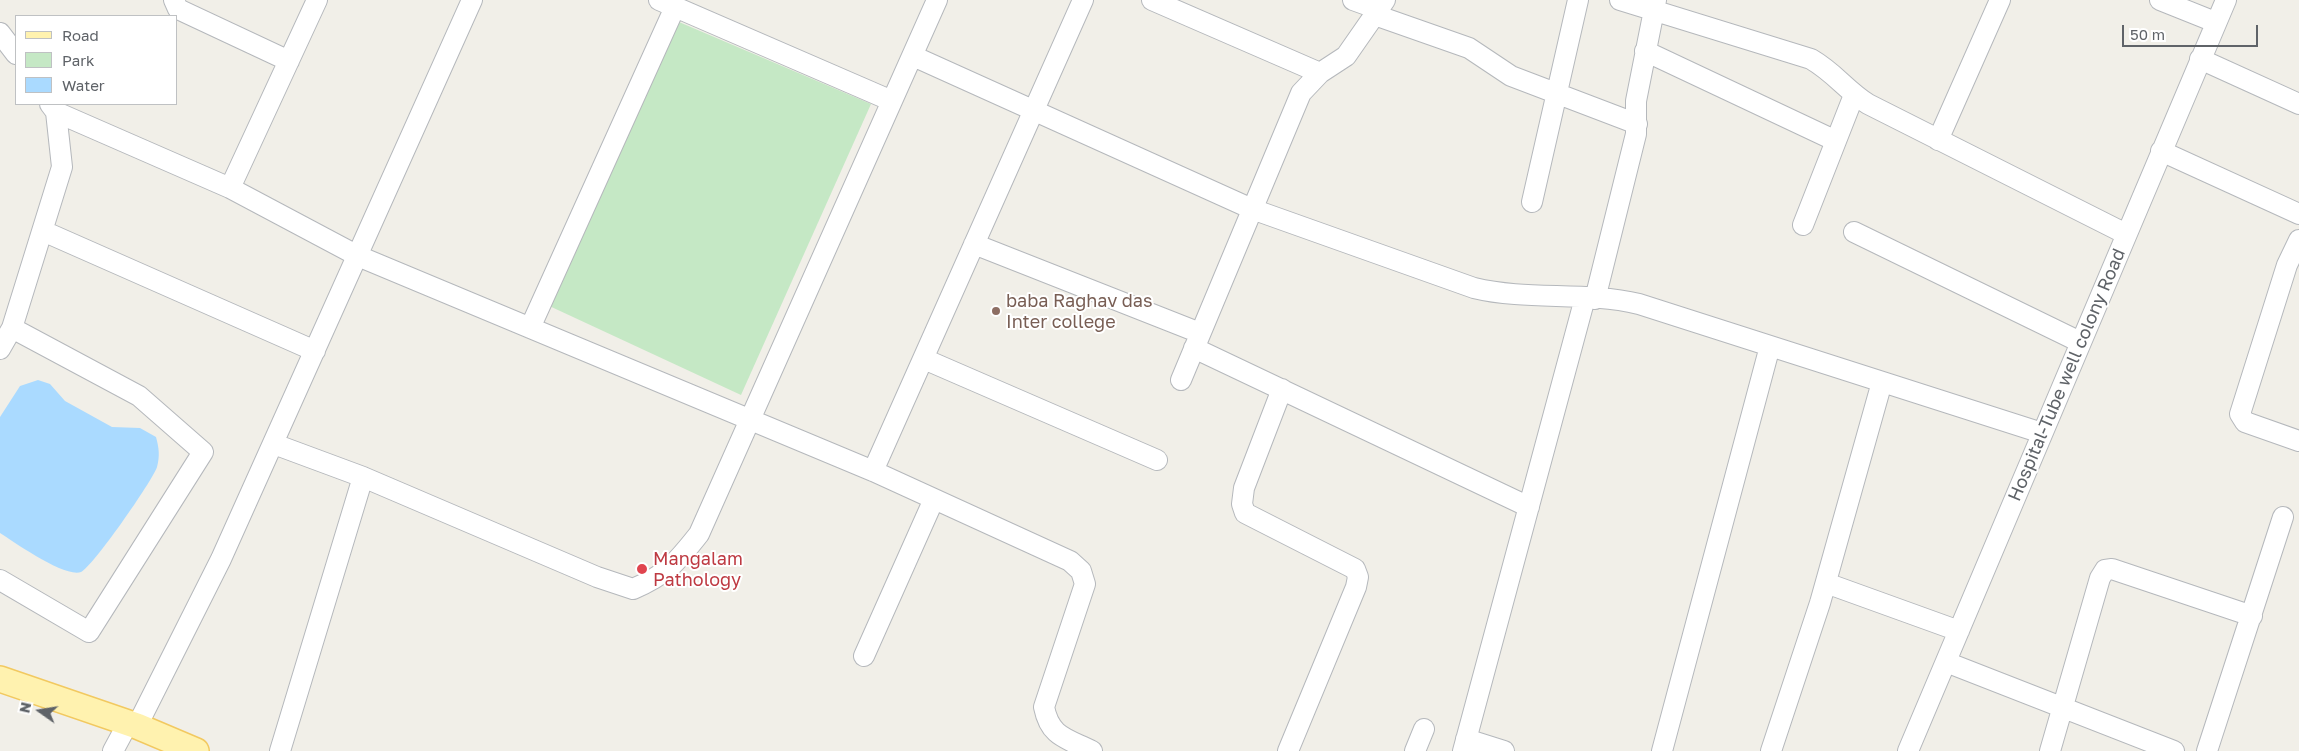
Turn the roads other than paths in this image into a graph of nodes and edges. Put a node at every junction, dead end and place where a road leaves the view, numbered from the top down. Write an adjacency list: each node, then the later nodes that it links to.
1 (174, 0): 22 (street)
2 (317, 0): 22 (street)
3 (472, 0): 44 (street)
4 (937, 0): 20 (street)
5 (1082, 0): 29 (street)
6 (1152, 0): 23 (street)
7 (1354, 0): 15 (street)
8 (1578, 0): 24 (street)
9 (1620, 0): 14 (street)
10 (2000, 0): 31 (street)
11 (2160, 0): 16 (street)
12 (2226, 0): 16 (street, Hospital-Tube well colony Road)
13 (667, 3): 26 (street); 48 (street)
14 (1655, 5): 18 (street); 25 (street)
15 (1379, 8): 23 (street); 24 (street)
16 (2215, 22): 21 (street, Hospital-Tube well colony Road)
17 (0, 33): 19 (street)
18 (1645, 51): 30 (street); 32 (street)
19 (15, 53)
20 (912, 56): 26 (street); 29 (street)
21 (2200, 59): 27 (street); 33 (street, Hospital-Tube well colony Road)
22 (289, 61): 34 (street)
23 (1320, 73): 36 (street)
24 (1557, 94): 30 (street); 35 (street)
25 (1854, 95): 31 (street); 32 (street)
26 (892, 101): 58 (street)
27 (2299, 104)
28 (53, 108): 34 (street); 39 (street)
29 (1033, 110): 36 (street); 43 (street)
30 (1637, 124): 46 (street)
31 (1938, 140): 41 (street)
32 (1836, 141): 38 (street)
33 (2161, 150): 37 (street); 41 (street, Hospital-Tube well colony Road)
34 (230, 188): 44 (street)
35 (1532, 202)
36 (1252, 209): 46 (street); 49 (street)
37 (2299, 214)
38 (1803, 226)
39 (42, 231): 47 (street); 53 (street)
40 (1854, 232): 50 (street)
41 (2126, 234): 50 (street, Hospital-Tube well colony Road)
42 (2299, 240): 45 (street)
43 (974, 244): 49 (street); 54 (street)
44 (358, 256): 48 (street); 53 (street)
45 (2291, 282): 60 (street)
46 (1590, 299): 51 (street); 66 (street)
47 (12, 328): 52 (street); 68 (street)
48 (530, 328): 58 (street)
49 (1197, 340): 55 (street); 57 (street)
50 (2080, 342): 59 (street, Hospital-Tube well colony Road)
51 (1770, 346): 56 (street); 86 (street)
52 (0, 349)
53 (316, 351): 61 (street)
54 (924, 359): 62 (street); 63 (street)
55 (1181, 380)
56 (1882, 382): 59 (street); 69 (street)
57 (1282, 389): 66 (street); 83 (street)
58 (749, 418): 63 (street); 64 (street)
59 (2042, 433): 71 (street, Hospital-Tube well colony Road)
60 (2299, 441)
61 (274, 444): 64 (street); 76 (street)
62 (1157, 460)
63 (873, 471): 65 (street)
64 (363, 477): 81 (street)
65 (934, 499): 72 (street); 82 (street)
66 (1529, 506): 78 (street)
67 (2284, 517): 70 (street)
68 (0, 580)
69 (1826, 583): 71 (street); 87 (street)
70 (2252, 616): 75 (street); 91 (street)
71 (1959, 631): 73 (street, Hospital-Tube well colony Road)
72 (864, 656)
73 (1946, 662): 75 (street); 88 (street, Hospital-Tube well colony Road)
74 (0, 679): 76 (main road)
75 (2063, 708): 89 (street); 90 (street)
76 (132, 724): 79 (street); 80 (main road)
77 (1424, 729): 84 (street)
78 (1464, 745): 85 (street)
79 (113, 751)
80 (196, 751)
81 (280, 751)
82 (1092, 751)
83 (1288, 751)
84 (1415, 751)
85 (1504, 751)
86 (1662, 751)
87 (1771, 751)
88 (1908, 751)
89 (2050, 751)
90 (2174, 751)
91 (2207, 751)

